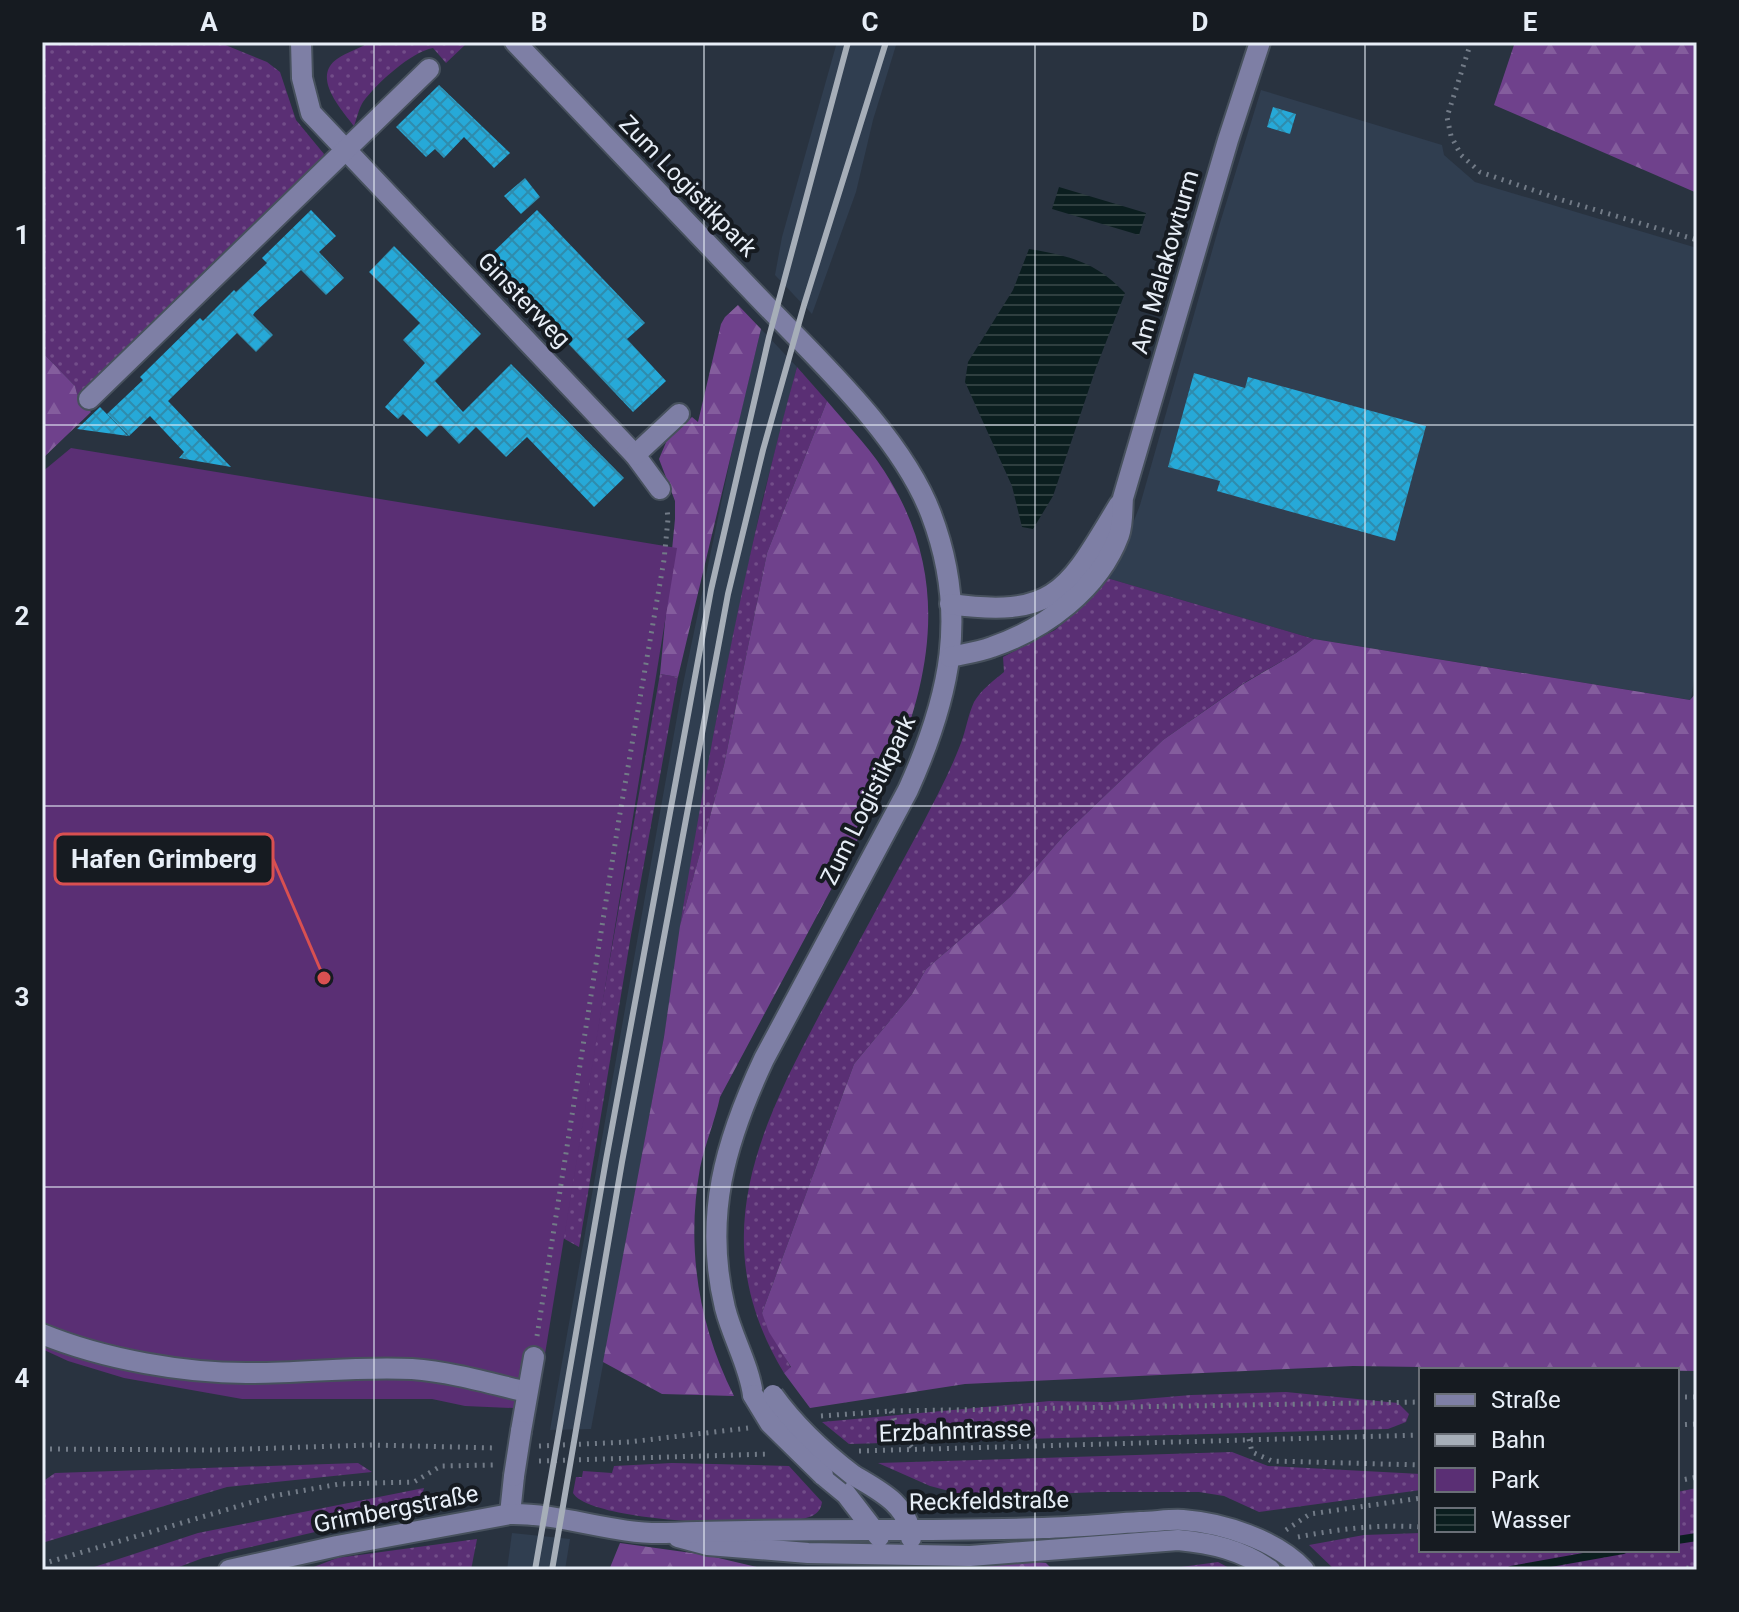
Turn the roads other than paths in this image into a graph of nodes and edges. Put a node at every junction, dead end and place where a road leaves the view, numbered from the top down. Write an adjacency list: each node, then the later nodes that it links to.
1 (301, 42): 5 (street, Ginsterweg)
2 (515, 42): 11 (street, Zum Logistikpark)
3 (1260, 42): 10 (street, Am Malakowturm)
4 (429, 69): 5 (street)
5 (345, 150): 6 (street); 8 (street, Ginsterweg)
6 (89, 399)
7 (679, 414): 8 (street)
8 (635, 455): 9 (street, Ginsterweg)
9 (660, 489)
10 (1123, 498): 11 (street, Am Malakowturm); 12 (street, Am Malakowturm)
11 (950, 604): 12 (street, Zum Logistikpark)
12 (950, 657): 15 (street, Zum Logistikpark)
13 (42, 1334): 16 (street)
14 (534, 1357): 16 (street)
15 (750, 1374): 19 (street, Zum Logistikpark, bridge); 20 (street, Zum Logistikpark, bridge)
16 (527, 1392): 17 (street, bridge)
17 (510, 1514): 18 (street, Grimbergstraße); 24 (street, Grimbergstraße)
18 (574, 1521): 21 (street, Reckfeldstraße)
19 (910, 1528): 20 (street, Reckfeldstraße); 22 (street); 23 (street, Reckfeldstraße)
20 (873, 1529): 21 (street, Reckfeldstraße); 22 (street, Zum Logistikpark)
21 (663, 1533): 22 (street, Reckfeldstraße)
22 (902, 1553): 25 (street, Reckfeldstraße)
23 (1302, 1568)
24 (229, 1570)
25 (1270, 1570)

